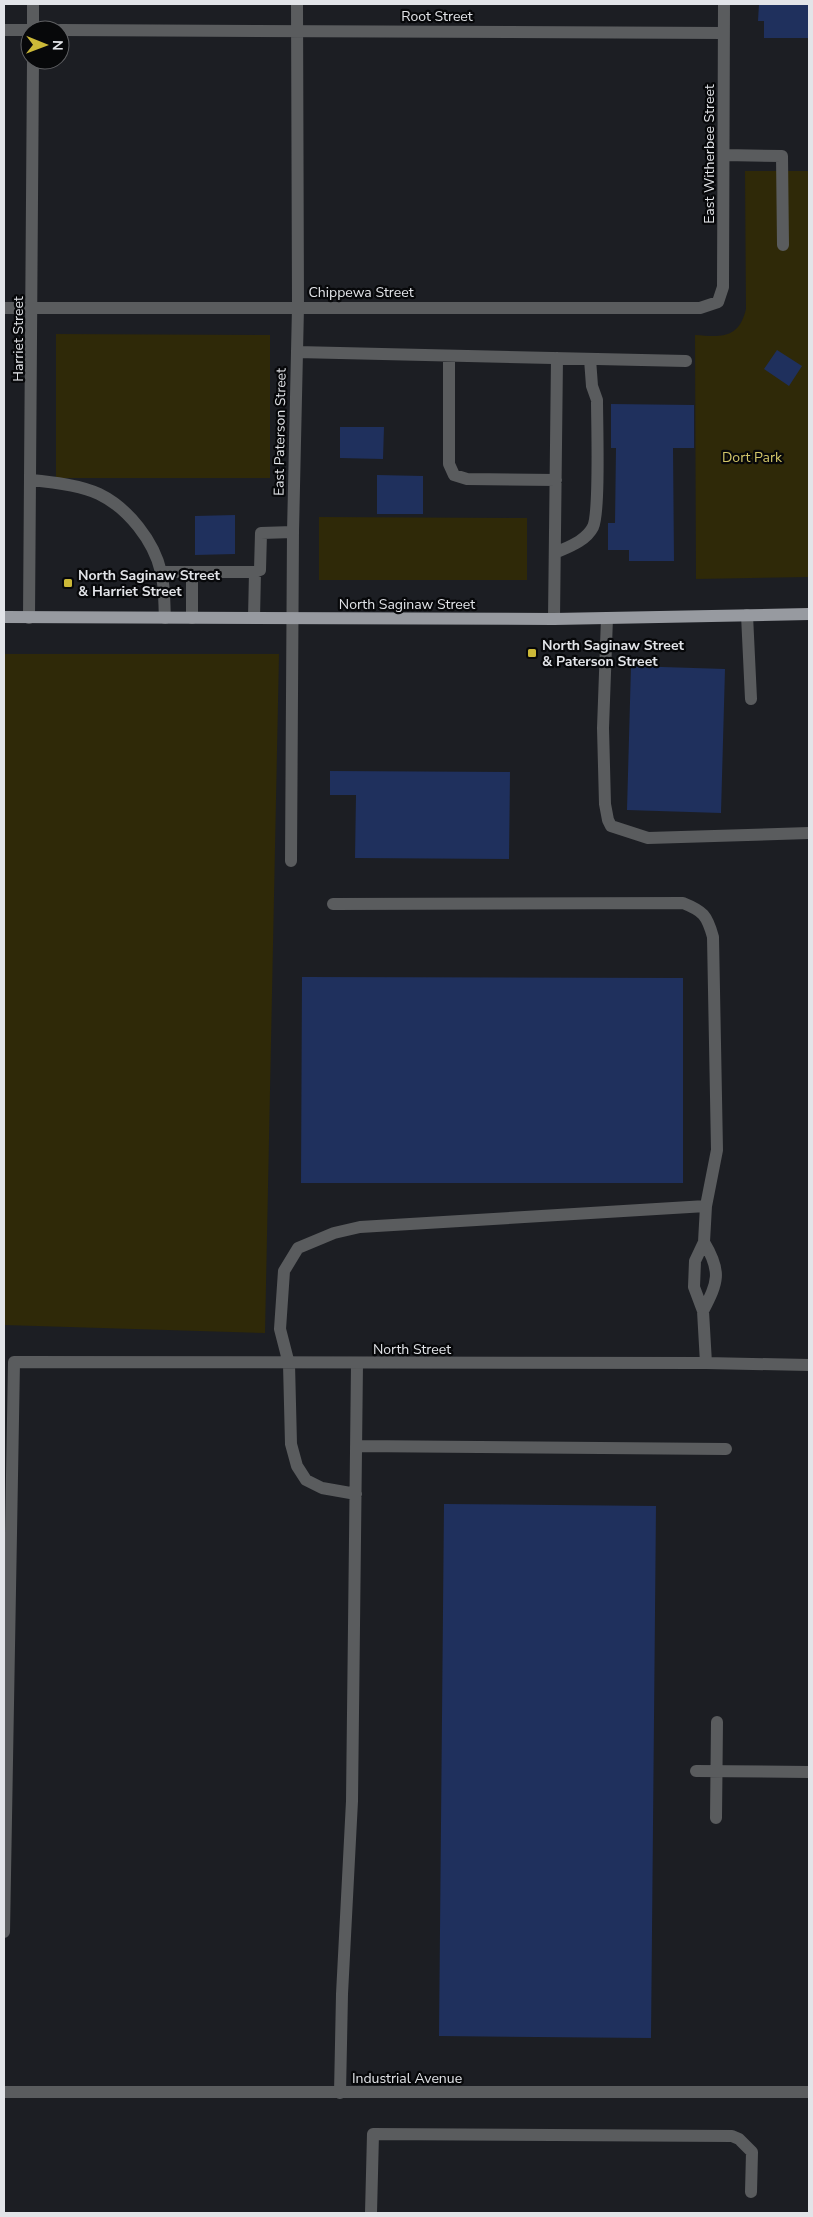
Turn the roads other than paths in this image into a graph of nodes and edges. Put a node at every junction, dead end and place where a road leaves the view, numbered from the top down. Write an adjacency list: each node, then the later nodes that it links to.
1 (34, 4): 4 (street)
2 (297, 4): 8 (street, East Paterson Street)
3 (724, 4): 9 (street, East Witherbee Street)
4 (33, 20)
5 (4, 30): 6 (street)
6 (20, 30)
7 (70, 30): 8 (street, Root Street)
8 (298, 31): 9 (street, Root Street); 14 (street, East Paterson Street)
9 (724, 33): 11 (street, East Witherbee Street)
10 (33, 70): 16 (street, Harriet Street)
11 (724, 155): 12 (street); 13 (street, East Witherbee Street)
12 (784, 245)
13 (718, 302): 14 (street, Chippewa Street)
14 (298, 306): 16 (street, Chippewa Street); 17 (street, East Paterson Street)
15 (4, 308): 16 (street, Chippewa Street)
16 (33, 308): 22 (street, Harriet Street)
17 (297, 352): 18 (street); 24 (street, East Paterson Street)
18 (449, 356): 19 (street); 23 (street)
19 (556, 358): 20 (street); 23 (street)
20 (590, 359): 21 (street); 25 (street)
21 (686, 360)
22 (32, 480): 26 (street); 32 (street, Harriet Street)
23 (556, 480): 25 (street)
24 (293, 532): 28 (street); 36 (street, East Paterson Street)
25 (555, 553): 37 (street)
26 (161, 572): 27 (street); 33 (street)
27 (192, 572): 28 (street); 34 (street)
28 (254, 572): 35 (street)
29 (809, 614): 30 (main road, North Saginaw Street)
30 (747, 615): 38 (main road, North Saginaw Street); 39 (street)
31 (4, 618): 32 (main road, North Saginaw Street)
32 (29, 618): 33 (main road, North Saginaw Street)
33 (164, 618): 34 (main road, North Saginaw Street)
34 (192, 618): 35 (main road, North Saginaw Street)
35 (254, 618): 36 (main road, North Saginaw Street)
36 (294, 618): 37 (main road, North Saginaw Street); 41 (street, East Paterson Street)
37 (554, 618): 38 (main road, North Saginaw Street)
38 (607, 618): 40 (street)
39 (751, 698)
40 (809, 833)
41 (291, 861)
42 (333, 904): 43 (street)
43 (706, 1206): 44 (street); 47 (street)
44 (704, 1242): 45 (street); 45 (street)
45 (703, 1311): 46 (street)
46 (706, 1363): 48 (street, North Street); 49 (street, North Street)
47 (289, 1364): 48 (street, North Street); 52 (street); 58 (street, North Street)
48 (357, 1364): 50 (street)
49 (809, 1365)
50 (356, 1446): 51 (street); 52 (street)
51 (726, 1449)
52 (356, 1494): 61 (street)
53 (717, 1722): 55 (street)
54 (696, 1771): 55 (street)
55 (716, 1771): 56 (street); 57 (street)
56 (809, 1772)
57 (716, 1818)
58 (4, 1932)
59 (4, 2092): 61 (street, Industrial Avenue)
60 (809, 2092): 61 (street, Industrial Avenue)
61 (340, 2093)
62 (751, 2192): 63 (street)
63 (371, 2213)

